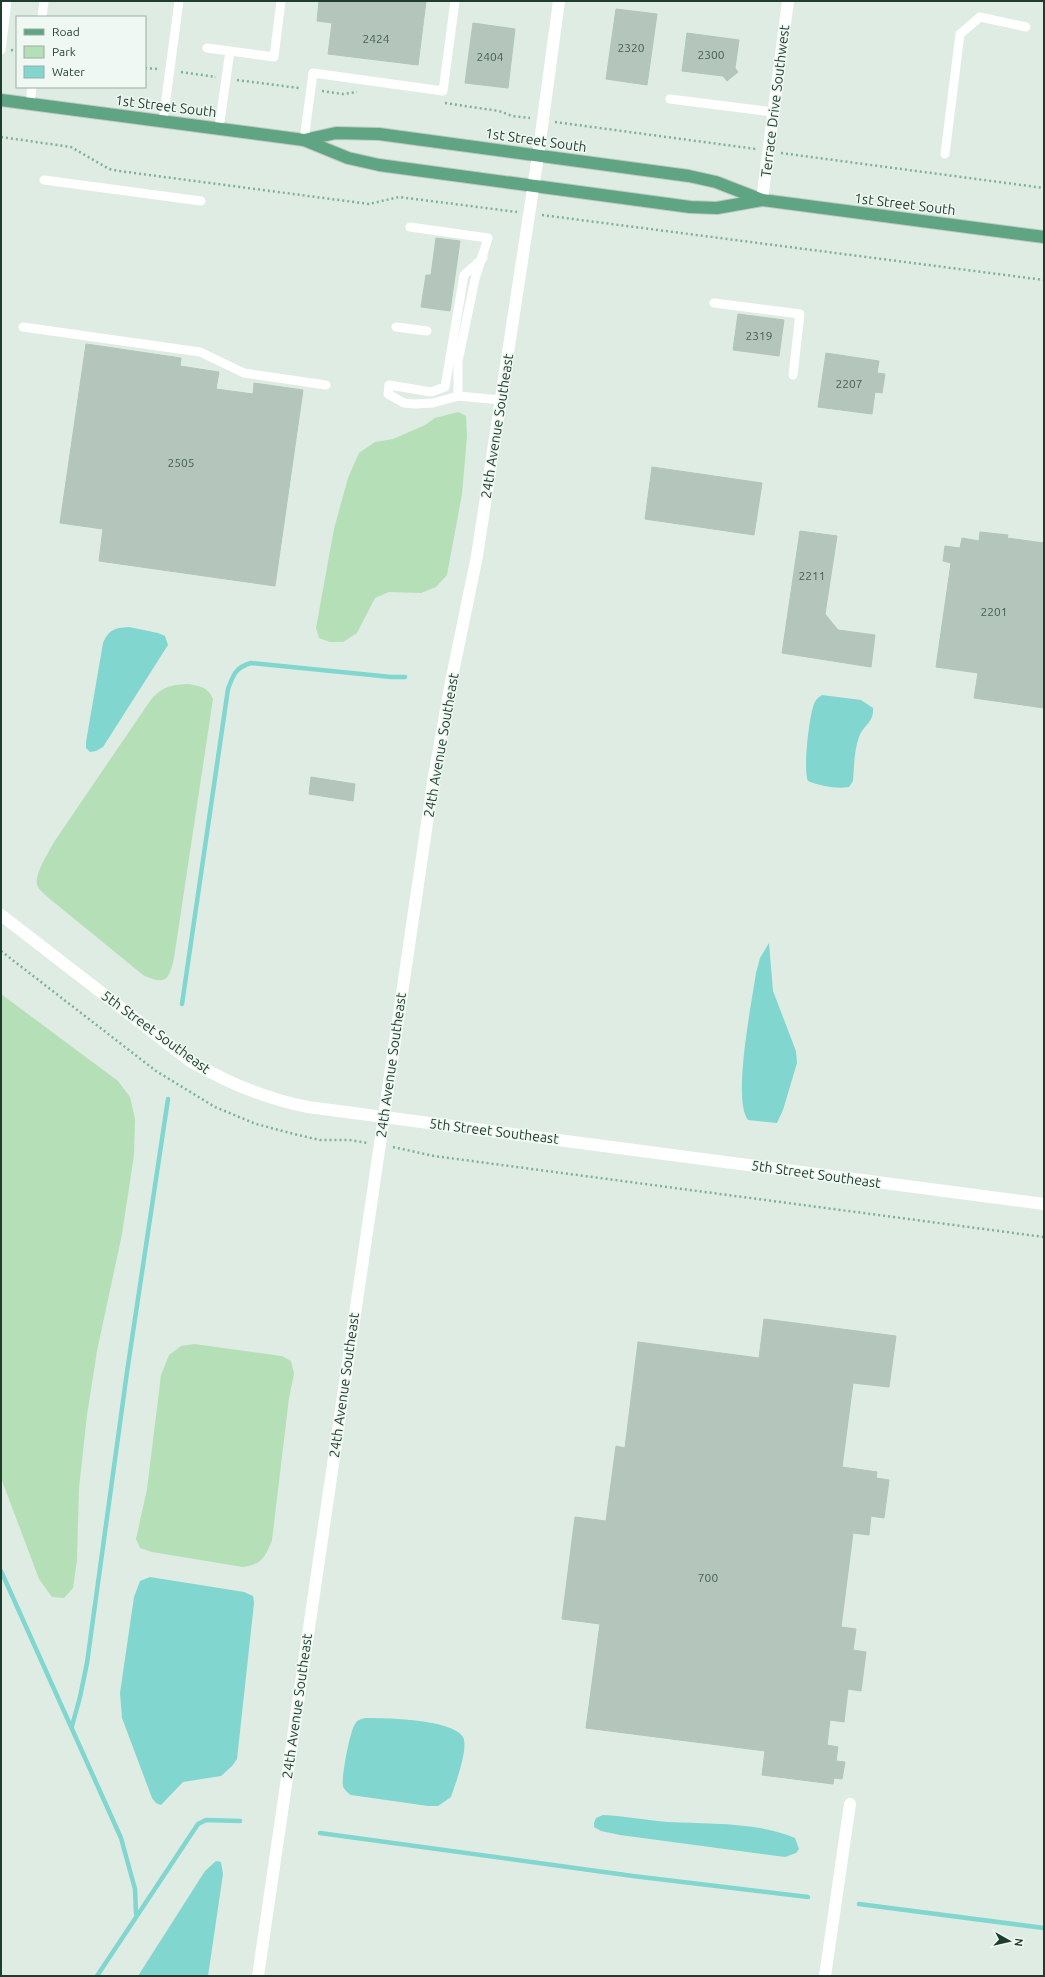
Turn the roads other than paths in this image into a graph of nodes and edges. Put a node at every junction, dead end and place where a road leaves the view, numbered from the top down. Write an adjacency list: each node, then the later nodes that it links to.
1 (7, 1): 11 (lane)
2 (44, 1): 8 (lane)
3 (179, 1): 18 (lane)
4 (281, 1): 12 (lane)
5 (455, 1): 20 (lane)
6 (559, 1): 22 (street, 24th Avenue Southeast)
7 (788, 1): 17 (street, Terrace Drive Southwest)
8 (42, 16)
9 (1026, 27): 21 (lane)
10 (208, 48): 12 (lane)
11 (1, 50)
12 (230, 51): 19 (lane)
13 (32, 88): 16 (lane)
14 (670, 98): 17 (lane)
15 (1, 100): 16 (main road, 1st Street South)
16 (30, 104): 18 (main road, 1st Street South)
17 (773, 112): 25 (street, Terrace Drive Southwest)
18 (163, 121): 19 (main road, 1st Street South)
19 (219, 128): 20 (main road, 1st Street South)
20 (304, 140): 22 (main road, 1st Street South); 24 (main road, 1st Street South)
21 (945, 154)
22 (538, 156): 24 (street, 24th Avenue Southeast); 25 (main road, 1st Street South)
23 (44, 180): 26 (lane)
24 (534, 186): 25 (main road, 1st Street South); 38 (street, 24th Avenue Southeast)
25 (762, 200): 28 (main road, 1st Street South)
26 (201, 201)
27 (410, 227): 29 (lane)
28 (1044, 237)
29 (483, 258): 36 (lane); 37 (lane)
30 (714, 303): 34 (lane)
31 (396, 326): 33 (lane)
32 (23, 327): 35 (lane)
33 (426, 331)
34 (793, 375)
35 (326, 385)
36 (418, 390): 39 (lane); 39 (lane)
37 (458, 396): 38 (lane); 39 (lane)
38 (501, 400): 41 (street, 24th Avenue Southeast)
39 (415, 404)
40 (1, 915): 41 (street, 5th Street Southeast)
41 (383, 1117): 42 (street, 5th Street Southeast); 44 (street, 24th Avenue Southeast)
42 (1044, 1204)
43 (850, 1804): 45 (street)
44 (258, 1976)
45 (825, 1976)

